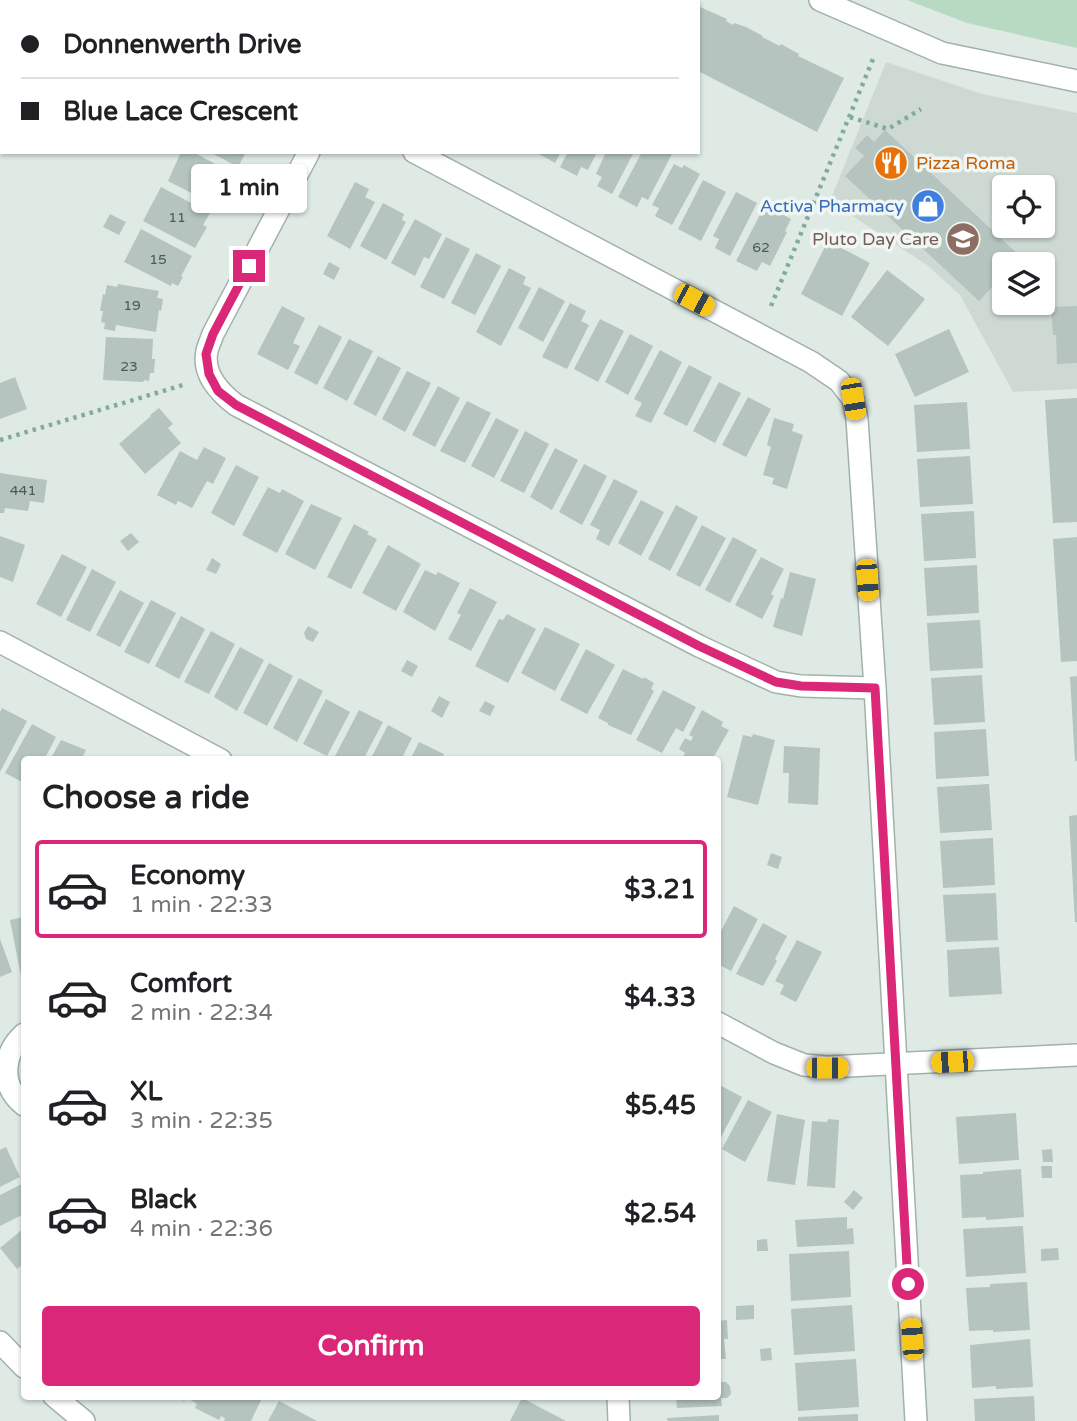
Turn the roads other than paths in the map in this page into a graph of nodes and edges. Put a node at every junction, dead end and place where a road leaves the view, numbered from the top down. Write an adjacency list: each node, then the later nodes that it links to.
1 (820, 0): 2 (street)
2 (1077, 81)
3 (308, 154): 6 (street)
4 (418, 154): 6 (street)
5 (0, 642): 7 (street)
6 (875, 688): 11 (street)
7 (214, 756)
8 (721, 1025): 11 (street)
9 (21, 1037): 12 (street)
10 (1077, 1055): 11 (street)
11 (895, 1065): 19 (street)
12 (12, 1098)
13 (0, 1342): 14 (street)
14 (21, 1364)
15 (59, 1400): 17 (street)
16 (618, 1400): 18 (street)
17 (84, 1421)
18 (620, 1421)
19 (916, 1421)

